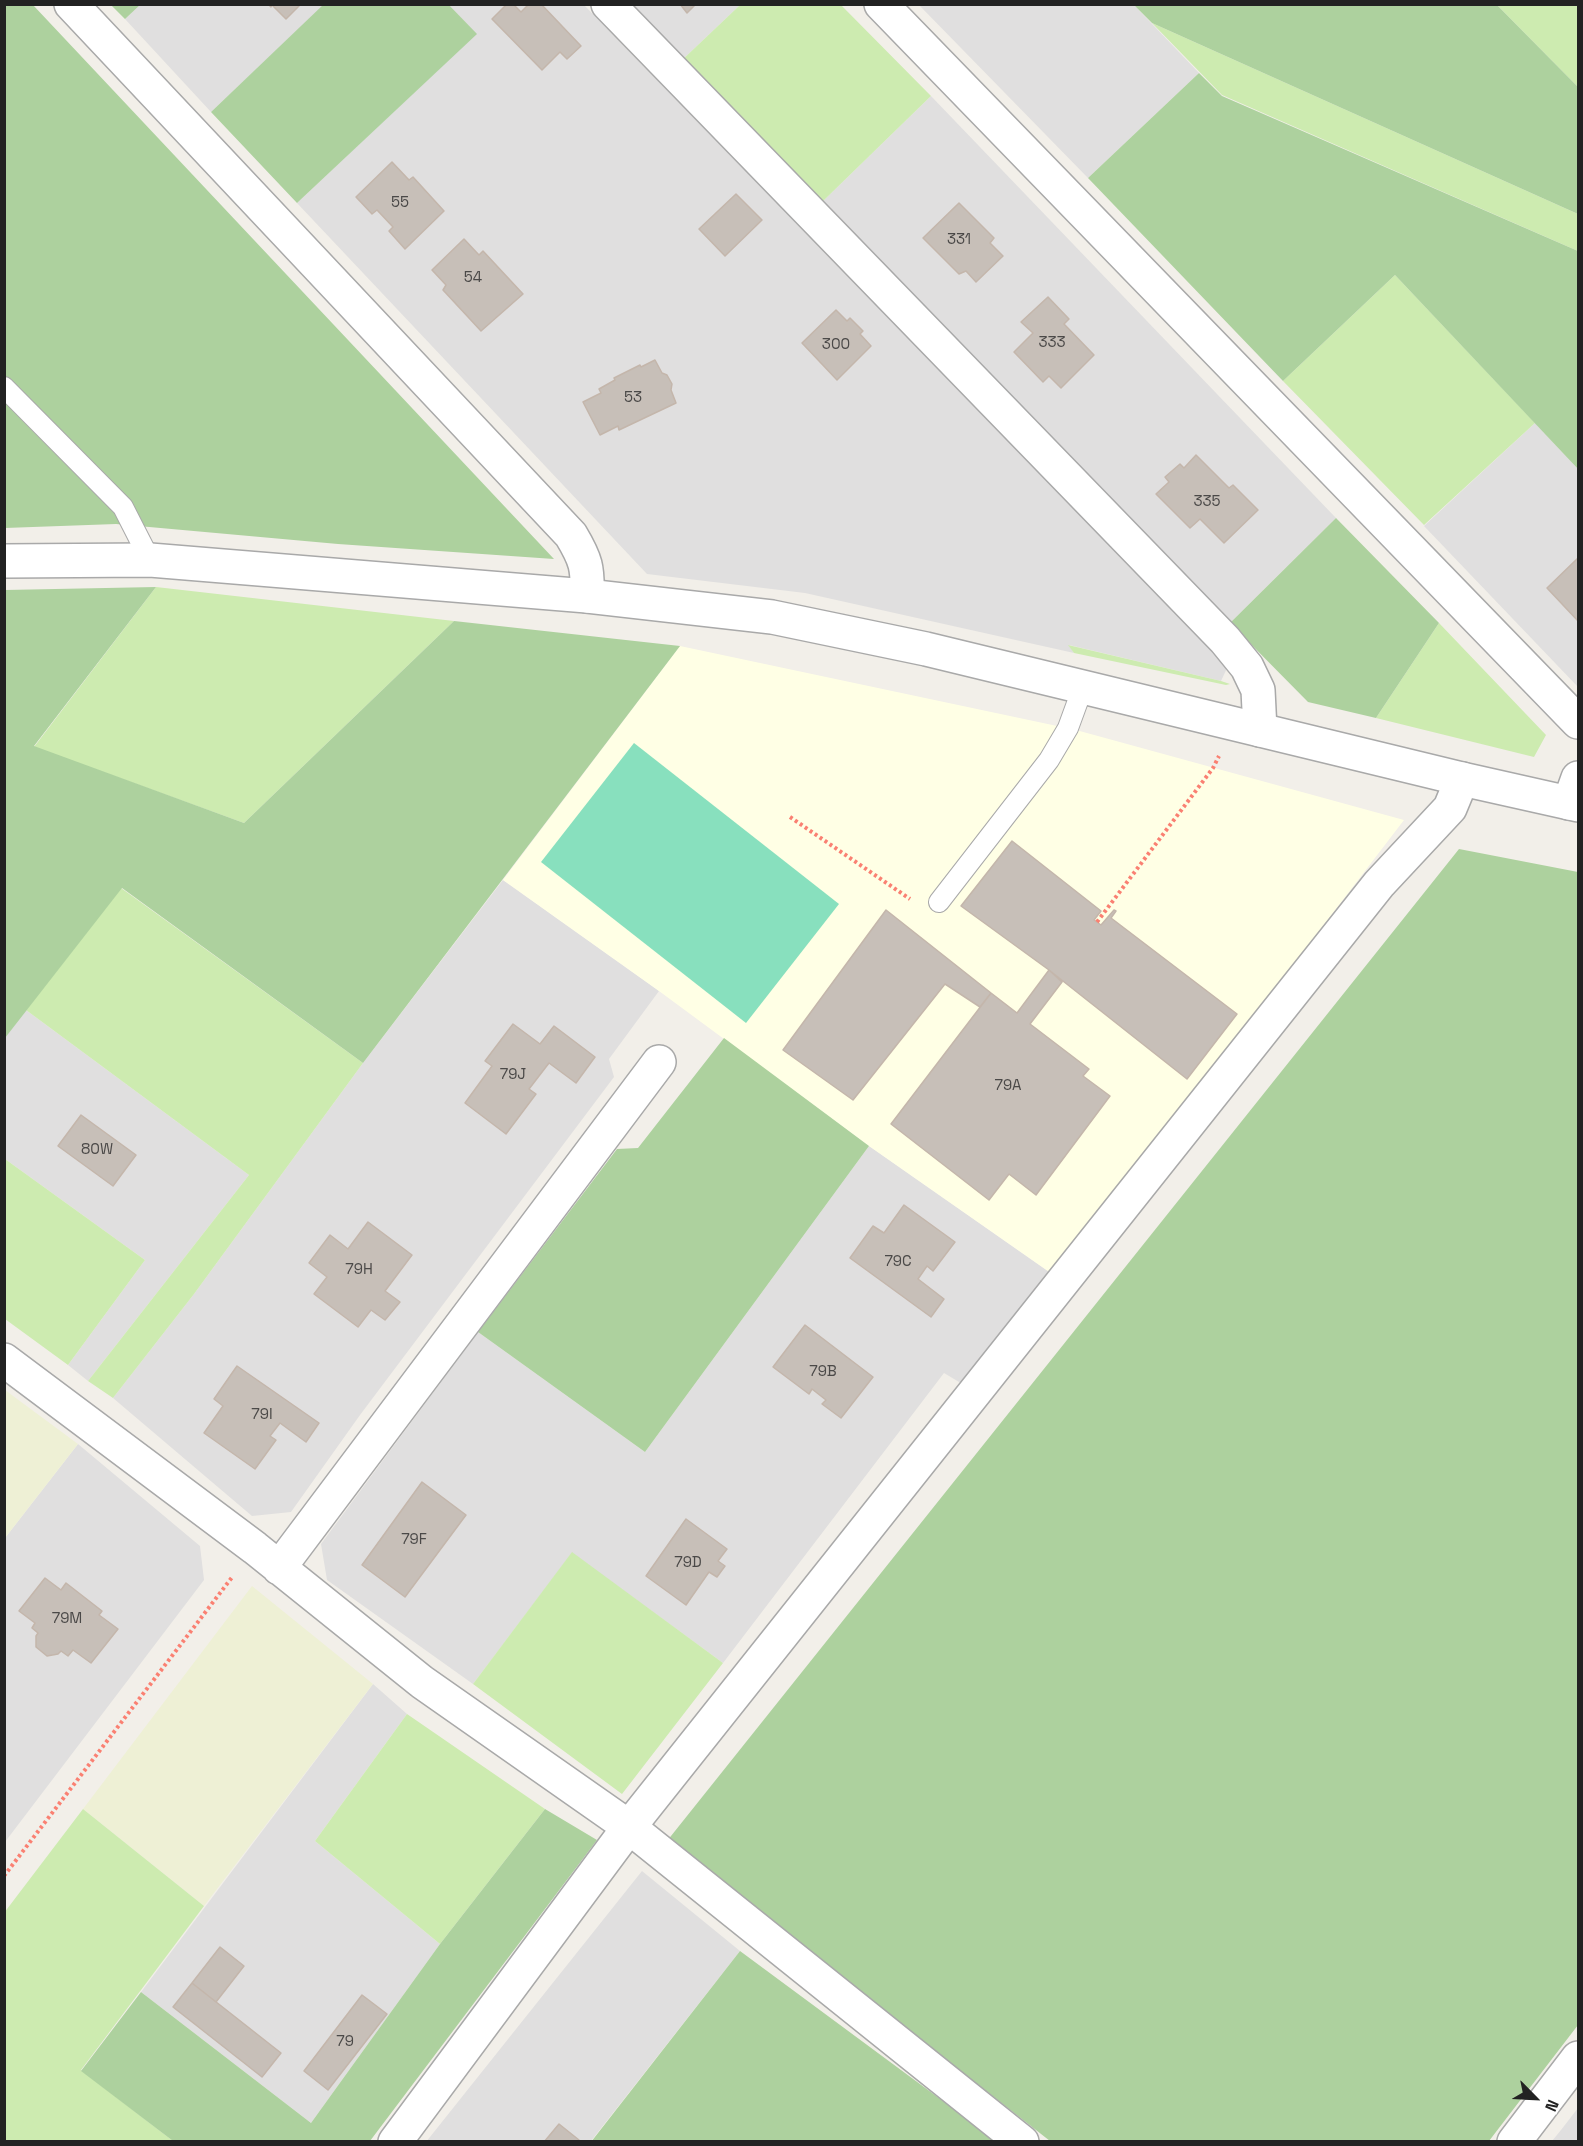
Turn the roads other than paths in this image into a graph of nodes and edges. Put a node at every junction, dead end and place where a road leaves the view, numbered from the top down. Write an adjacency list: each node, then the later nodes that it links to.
1 (71, 4): 7 (street)
2 (608, 4): 10 (street)
3 (881, 4): 9 (street)
4 (4, 387): 5 (lane)
5 (150, 560): 6 (street); 7 (street)
6 (4, 561)
7 (587, 596): 8 (street)
8 (1083, 687): 10 (street); 13 (lane)
9 (1578, 722)
10 (1260, 730): 11 (street)
11 (1462, 779): 12 (street); 17 (street)
12 (1575, 796)
13 (939, 902)
14 (659, 1062): 16 (street)
15 (4, 1359): 16 (street)
16 (267, 1558): 17 (street)
17 (629, 1827): 19 (street); 20 (street)
18 (1578, 2058): 21 (street)
19 (395, 2142)
20 (1022, 2142)
21 (1514, 2142)

